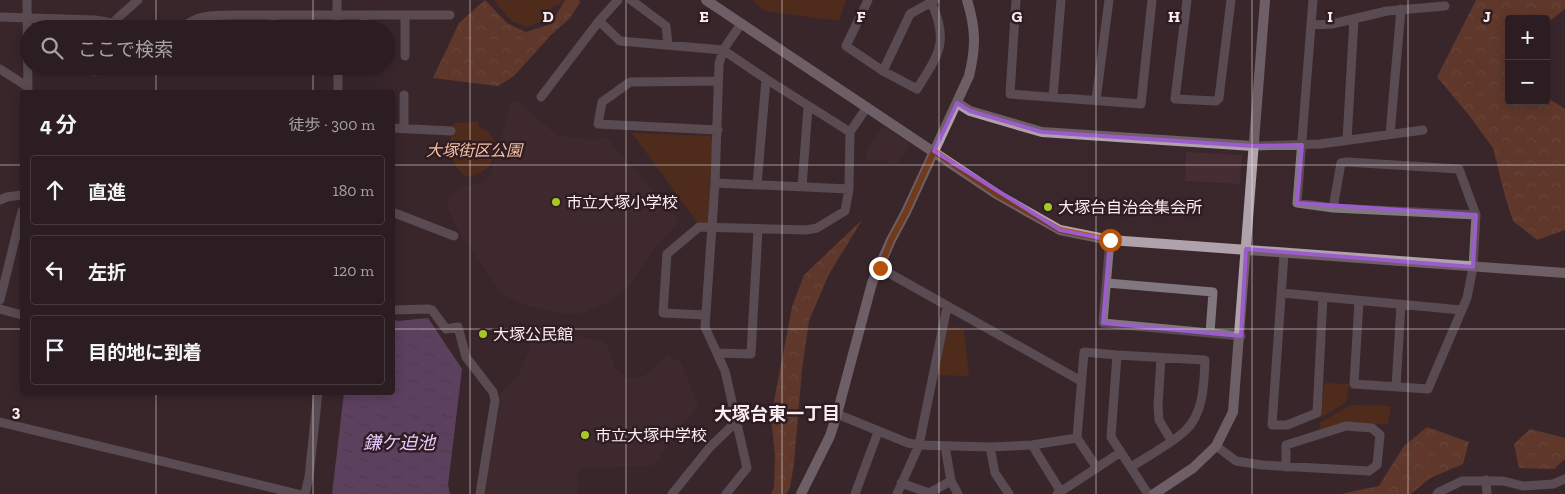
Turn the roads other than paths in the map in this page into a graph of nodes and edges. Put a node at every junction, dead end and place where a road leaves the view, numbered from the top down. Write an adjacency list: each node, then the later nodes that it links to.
1 (28, 0): 27 (street)
2 (138, 0): 30 (street)
3 (337, 0): 21 (street)
4 (618, 0): 36 (street)
5 (631, 0): 39 (street)
6 (706, 0): 37 (street)
7 (868, 0): 43 (street)
8 (967, 0): 54 (street)
9 (1016, 0): 52 (street)
10 (1061, 0): 52 (street)
11 (1109, 0): 53 (street)
12 (1152, 0): 53 (street)
13 (1187, 0): 14 (street)
14 (1231, 0)
15 (1265, 0): 66 (street)
16 (1314, 0): 38 (street)
17 (932, 1): 43 (street); 43 (street)
18 (1444, 6): 19 (street)
19 (1401, 10): 29 (street); 63 (street)
20 (274, 15): 21 (street); 25 (street); 33 (street)
21 (337, 15): 22 (street); 34 (street)
22 (364, 15): 23 (street); 35 (street)
23 (404, 15): 24 (street); 41 (street)
24 (450, 15)
25 (213, 16): 31 (street); 32 (street)
26 (0, 17): 27 (street)
27 (28, 18): 28 (street)
28 (62, 19)
29 (1354, 19): 38 (street); 64 (street)
30 (121, 20)
31 (191, 20)
32 (213, 20)
33 (274, 20)
34 (337, 20)
35 (364, 20)
36 (599, 21): 39 (street); 51 (street)
37 (741, 24): 40 (street); 56 (street)
38 (1311, 25): 65 (street)
39 (668, 45): 40 (street)
40 (723, 50): 46 (street); 47 (street)
41 (405, 56)
42 (0, 69): 48 (street)
43 (883, 71)
44 (28, 75): 48 (street)
45 (338, 75): 49 (street)
46 (766, 79): 55 (street); 69 (street)
47 (718, 81): 59 (street); 59 (street)
48 (28, 90)
49 (338, 90)
50 (404, 95): 58 (street)
51 (541, 97)
52 (1053, 97): 53 (street)
53 (1096, 100)
54 (957, 102): 66 (street); 67 (street)
55 (808, 107): 62 (street); 70 (street)
56 (867, 107): 62 (street); 67 (street)
57 (395, 128): 58 (street)
58 (404, 128): 61 (street)
59 (718, 130): 68 (street)
60 (1423, 130): 63 (street)
61 (451, 131)
62 (850, 132): 71 (street)
63 (1390, 134): 64 (street)
64 (1347, 140): 65 (street)
65 (1302, 145): 66 (street); 74 (street)
66 (1253, 146): 82 (street)
67 (934, 151): 81 (street); 85 (street)
68 (715, 183): 69 (street); 78 (street)
69 (757, 185): 70 (street)
70 (802, 187): 71 (street)
71 (849, 189): 79 (street)
72 (20, 195): 73 (street)
73 (0, 200)
74 (1333, 208): 76 (street); 76 (street)
75 (395, 213): 80 (street)
76 (1476, 215): 84 (street)
77 (20, 219): 90 (street)
78 (712, 227): 79 (street); 98 (street); 98 (street)
79 (758, 230): 101 (street)
80 (454, 236)
81 (1110, 240): 82 (street); 87 (street)
82 (1246, 249): 83 (street); 100 (street)
83 (1284, 254): 84 (street); 88 (street)
84 (1473, 266): 86 (street); 96 (street)
85 (880, 268): 93 (street); 107 (street)
86 (1565, 273)
87 (1107, 284): 99 (street); 99 (street)
88 (1282, 293): 89 (street); 89 (street)
89 (1323, 297): 91 (street)
90 (0, 300)
91 (1359, 301): 92 (street); 105 (street)
92 (1401, 304): 96 (street); 105 (street)
93 (947, 307): 104 (street); 113 (street)
94 (0, 310): 97 (street)
95 (395, 310): 129 (street)
96 (1461, 310): 105 (street)
97 (20, 315)
98 (705, 315): 101 (street)
99 (1210, 333): 100 (street)
100 (1240, 336): 116 (street)
101 (718, 353): 108 (street)
102 (1117, 355): 103 (street); 104 (street); 118 (street)
103 (1160, 358): 112 (street); 112 (street)
104 (1081, 381): 111 (street)
105 (1396, 388)
106 (318, 395): 128 (street)
107 (838, 414): 110 (street); 132 (street)
108 (737, 421): 130 (street); 131 (street)
109 (0, 422): 127 (street)
110 (878, 432): 113 (street); 133 (street)
111 (1077, 438): 114 (street); 121 (street)
112 (1171, 440): 119 (street)
113 (919, 444): 115 (street); 125 (street)
114 (1032, 445): 117 (street); 126 (street)
115 (945, 446): 117 (street); 124 (street)
116 (1216, 446): 120 (street); 138 (street)
117 (990, 447): 136 (street)
118 (1121, 452): 119 (street); 121 (street)
119 (1131, 467): 137 (street)
120 (1286, 467): 120 (street)
121 (1097, 468): 126 (street)
122 (1565, 479): 123 (street)
123 (1486, 480): 139 (street); 140 (street)
124 (951, 481): 125 (street); 135 (street)
125 (901, 482): 134 (street)
126 (1059, 493)
127 (298, 494)
128 (305, 494)
129 (480, 494)
130 (672, 494)
131 (726, 494)
132 (801, 494)
133 (855, 494)
134 (897, 494)
135 (958, 494)
136 (1009, 494)
137 (1148, 494)
138 (1154, 494)
139 (1437, 494)
140 (1487, 494)

